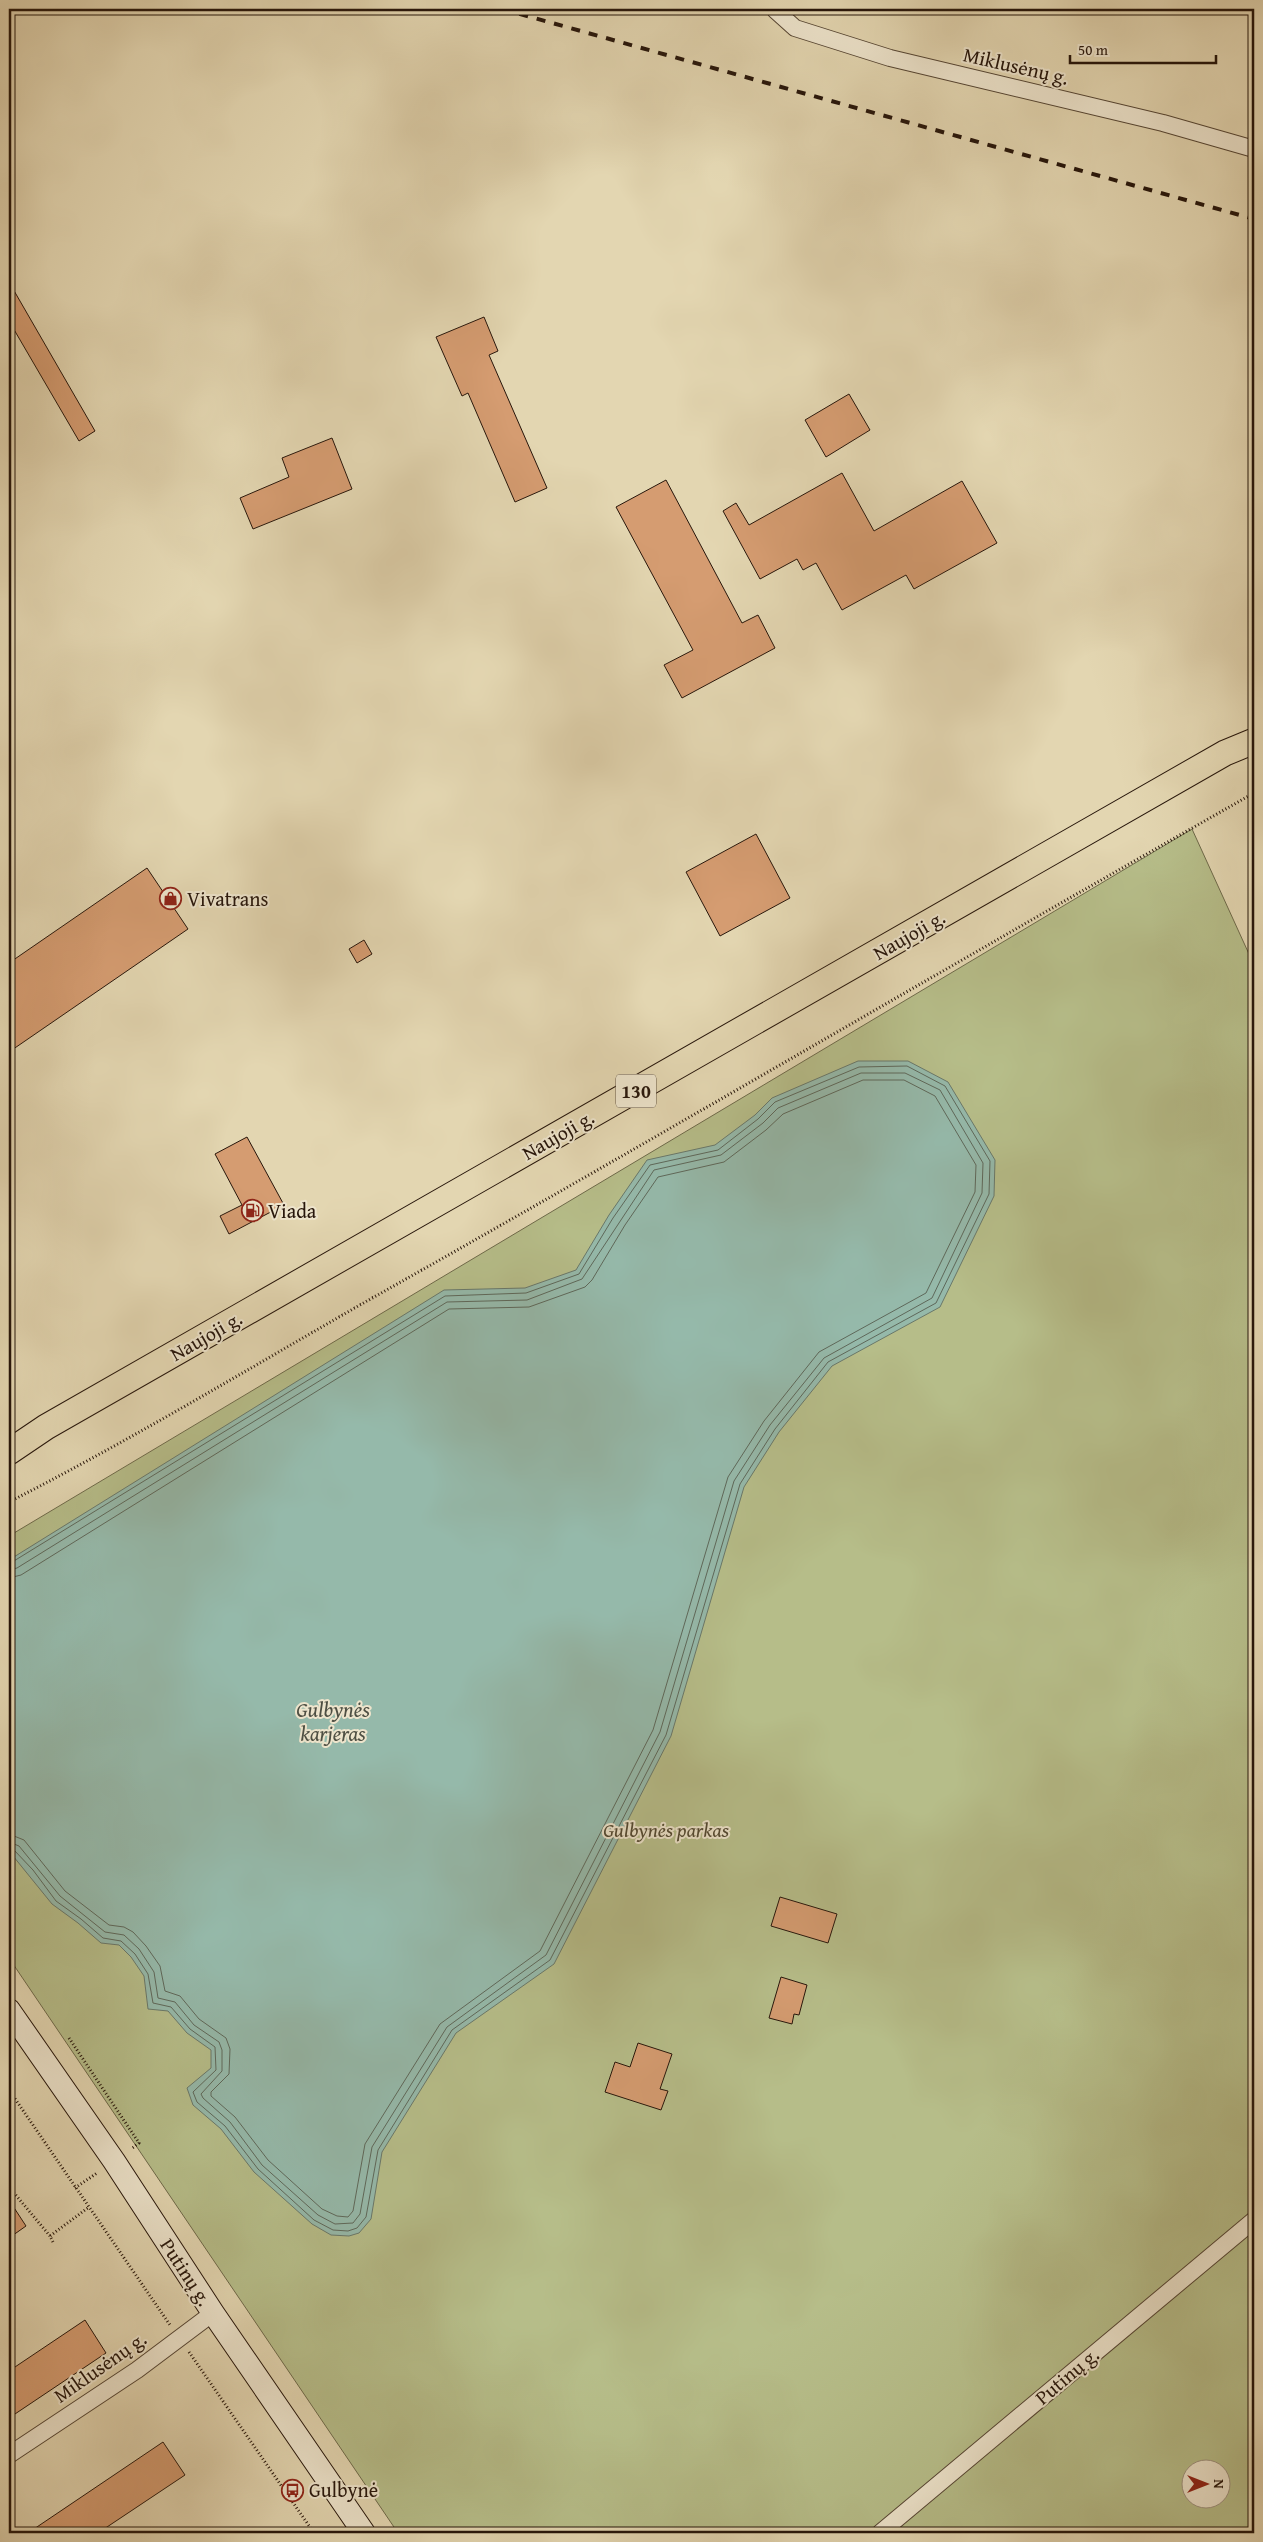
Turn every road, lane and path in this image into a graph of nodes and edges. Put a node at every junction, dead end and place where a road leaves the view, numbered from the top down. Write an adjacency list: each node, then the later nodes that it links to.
1 (776, 10): 2 (street, Miklusėnų g.)
2 (1254, 149)
3 (1254, 729): 5 (main road, Naujoji g. / 130)
4 (1254, 741): 5 (main road, Naujoji g. / 130)
5 (1225, 753): 7 (main road, Naujoji g. / 130)
6 (1254, 793): 10 (path)
7 (46, 1427): 8 (main road, Naujoji g.); 9 (main road, Naujoji g. / 130)
8 (9, 1444)
9 (9, 1452)
10 (9, 1502)
11 (9, 2010): 18 (main road, Putinų g.)
12 (9, 2090): 14 (path)
13 (9, 2187): 16 (path)
14 (88, 2207): 16 (path); 19 (path)
15 (1254, 2220): 23 (street, Putinų g.)
16 (50, 2236): 17 (path)
17 (53, 2242)
18 (213, 2312): 19 (street, Miklusėnų g.); 22 (main road, Putinų g.)
19 (179, 2337): 20 (street, Miklusėnų g.); 21 (path)
20 (9, 2455)
21 (314, 2533)
22 (364, 2533)
23 (880, 2533)

